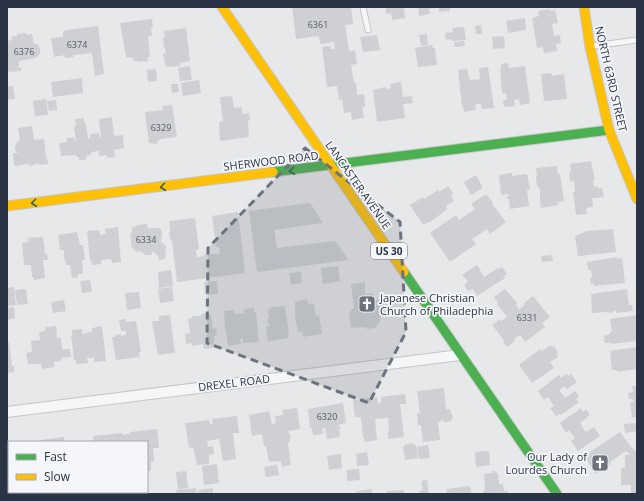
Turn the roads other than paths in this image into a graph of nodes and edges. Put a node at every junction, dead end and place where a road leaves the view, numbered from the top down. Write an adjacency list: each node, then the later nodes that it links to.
1 (222, 7): 8 (main road, LANCASTER AVENUE / US 30)
2 (363, 7): 4 (lane)
3 (584, 7): 6 (main road, NORTH 63RD STREET)
4 (368, 30)
5 (637, 40): 6 (lane)
6 (590, 47): 7 (main road, NORTH 63RD STREET)
7 (608, 130): 8 (main road, SHERWOOD ROAD); 9 (main road, NORTH 63RD STREET)
8 (330, 166): 10 (main road, SHERWOOD ROAD, one-way to 10); 11 (main road, LANCASTER AVENUE / US 30)
9 (637, 199)
10 (7, 206)
11 (460, 354): 12 (street, DREXEL ROAD); 13 (main road, LANCASTER AVENUE / US 30)
12 (7, 412)
13 (557, 494)

